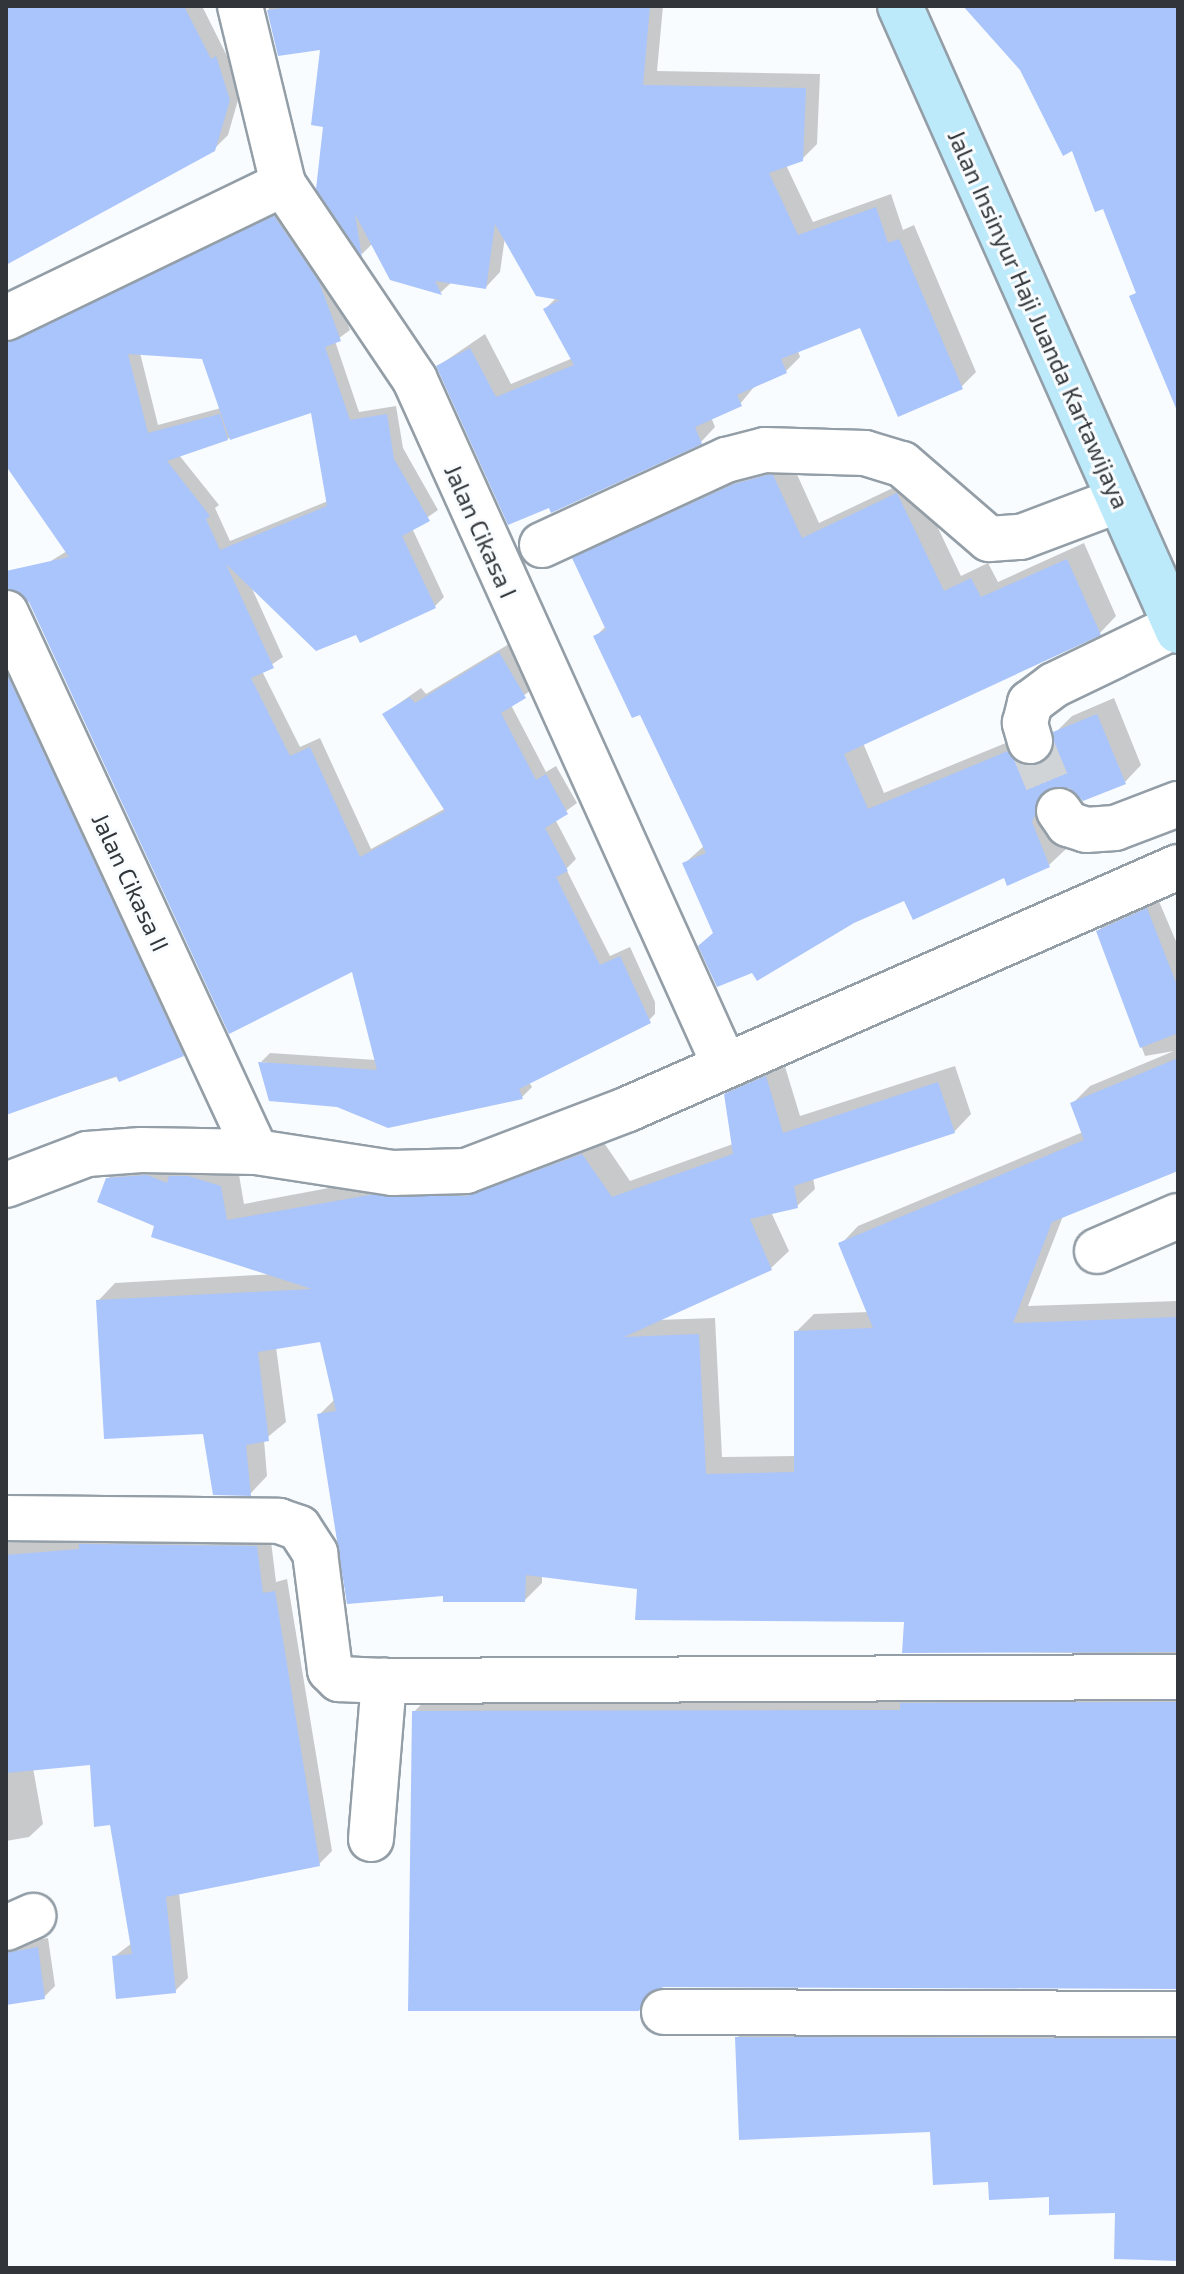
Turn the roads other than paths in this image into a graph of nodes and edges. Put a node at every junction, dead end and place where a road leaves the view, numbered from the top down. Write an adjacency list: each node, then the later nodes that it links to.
1 (240, 6): 3 (street, Jalan Cikasa I)
2 (900, 6): 5 (main road, Jalan Insinyur Haji Juanda Kartawijaya)
3 (283, 184): 4 (street); 13 (street, Jalan Cikasa I)
4 (6, 318)
5 (1119, 500): 6 (street); 8 (main road, Jalan Insinyur Haji Juanda Kartawijaya)
6 (542, 545)
7 (6, 613): 14 (street, Jalan Cikasa II)
8 (1177, 628): 9 (street)
9 (1030, 741)
10 (1178, 804): 11 (street)
11 (1059, 811)
12 (1178, 867): 13 (street)
13 (724, 1064): 14 (street)
14 (256, 1152): 15 (street)
15 (6, 1185)
16 (1178, 1216): 17 (street)
17 (1097, 1251)
18 (6, 1518): 20 (street)
19 (1178, 1677): 20 (street)
20 (384, 1681): 21 (street)
21 (371, 1839)
22 (664, 2012): 23 (street)
23 (1178, 2014)

